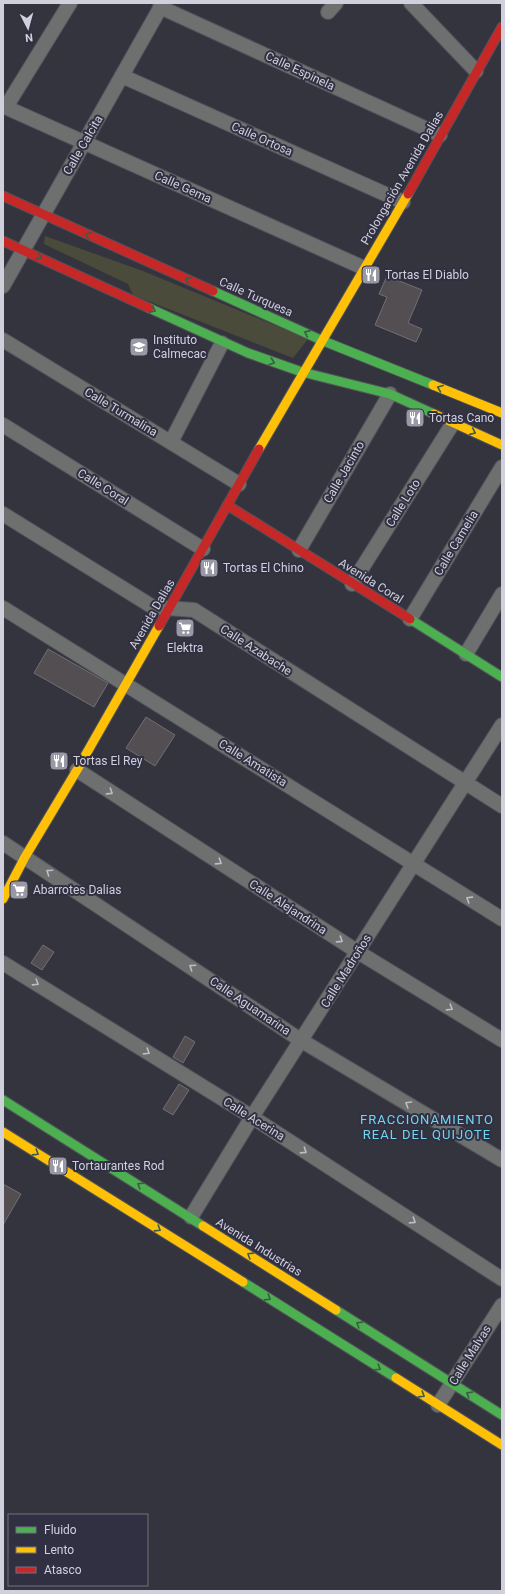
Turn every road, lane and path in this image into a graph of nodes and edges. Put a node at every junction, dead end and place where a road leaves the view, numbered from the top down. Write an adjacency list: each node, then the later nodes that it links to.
1 (70, 3): 7 (street)
2 (411, 3): 5 (street)
3 (162, 5): 6 (street, Calle Calcita); 8 (street, Calle Espinela)
4 (502, 27): 5 (main road, Prolongación Avenida Dalias)
5 (476, 71): 8 (main road, Prolongación Avenida Dalias)
6 (122, 76): 9 (street, Calle Calcita); 11 (street, Calle Ortosa)
7 (4, 106): 9 (street, Calle Gema)
8 (440, 135): 11 (main road, Prolongación Avenida Dalias)
9 (84, 142): 12 (street, Calle Calcita); 15 (street, Calle Gema)
10 (3, 196): 12 (main road, Calle Turquesa)
11 (403, 202): 15 (main road, Prolongación Avenida Dalias)
12 (43, 215): 14 (street, Calle Calcita); 18 (main road, Calle Turquesa, one-way to 12)
13 (3, 241): 14 (main road)
14 (24, 250): 16 (street, Calle Calcita); 19 (main road, one-way to 19)
15 (364, 268): 18 (main road, Prolongación Avenida Dalias)
16 (3, 286)
17 (3, 340): 25 (street, Calle Turmalina)
18 (321, 340): 20 (main road, Avenida Dalias); 22 (main road, Calle Turquesa, one-way to 18)
19 (222, 343): 20 (main road, one-way to 20); 25 (street)
20 (302, 372): 21 (main road); 28 (main road, Avenida Dalias)
21 (390, 394): 23 (main road); 32 (street, Calle Jacinto)
22 (502, 413)
23 (453, 423): 26 (main road, one-way to 26); 33 (street, Calle Loto)
24 (3, 425): 31 (street, Calle Coral)
25 (171, 442): 28 (street, Calle Turmalina)
26 (502, 445)
27 (502, 466): 37 (street, Calle Camelia)
28 (239, 484): 29 (main road, Avenida Dalias)
29 (227, 505): 31 (main road, Avenida Dalias); 32 (main road, Avenida Coral)
30 (3, 514): 36 (street, Calle Azabache)
31 (203, 549): 36 (main road, Avenida Dalias)
32 (299, 550): 33 (main road, Avenida Coral)
33 (352, 584): 37 (main road, Avenida Coral)
34 (502, 594): 38 (street)
35 (3, 608): 40 (street, Calle Amatista)
36 (168, 608): 40 (main road, Avenida Dalias); 43 (street, Calle Azabache)
37 (410, 619): 38 (main road, Avenida Coral)
38 (466, 654): 39 (main road, Avenida Coral)
39 (502, 677)
40 (126, 684): 42 (main road, Avenida Dalias); 47 (street, Calle Amatista)
41 (502, 725): 43 (street, Calle Madroños)
42 (77, 770): 46 (main road, Avenida Dalias); 50 (street, Calle Alejandrina, one-way to 50)
43 (466, 782): 44 (street, Calle Azabache); 47 (street, Calle Madroños)
44 (502, 806)
45 (3, 843): 46 (street, Calle Aguamarina)
46 (25, 856): 48 (main road, Avenida Dalias); 52 (street, Calle Aguamarina, one-way to 46)
47 (414, 864): 49 (street, Calle Amatista, one-way to 47); 50 (street, Calle Madroños)
48 (3, 899)
49 (502, 920)
50 (358, 952): 52 (street, Calle Madroños); 53 (street, Calle Alejandrina, one-way to 53)
51 (3, 963): 55 (street, Calle Acerina, one-way to 55)
52 (302, 1040): 55 (street, Calle Madroños); 57 (street, Calle Aguamarina, one-way to 52)
53 (502, 1040)
54 (3, 1100): 58 (main road, Avenida Industrias, one-way to 54)
55 (252, 1117): 58 (street, Calle Madroños); 59 (street, Calle Acerina, one-way to 59)
56 (3, 1132): 62 (main road, one-way to 62)
57 (502, 1160)
58 (191, 1217): 61 (main road, Avenida Industrias, one-way to 58)
59 (502, 1279)
60 (502, 1305): 61 (street, Calle Malvas)
61 (452, 1383): 62 (street, Calle Malvas); 63 (main road, Avenida Industrias, one-way to 61)
62 (438, 1405): 64 (main road)
63 (502, 1415)
64 (502, 1445)

